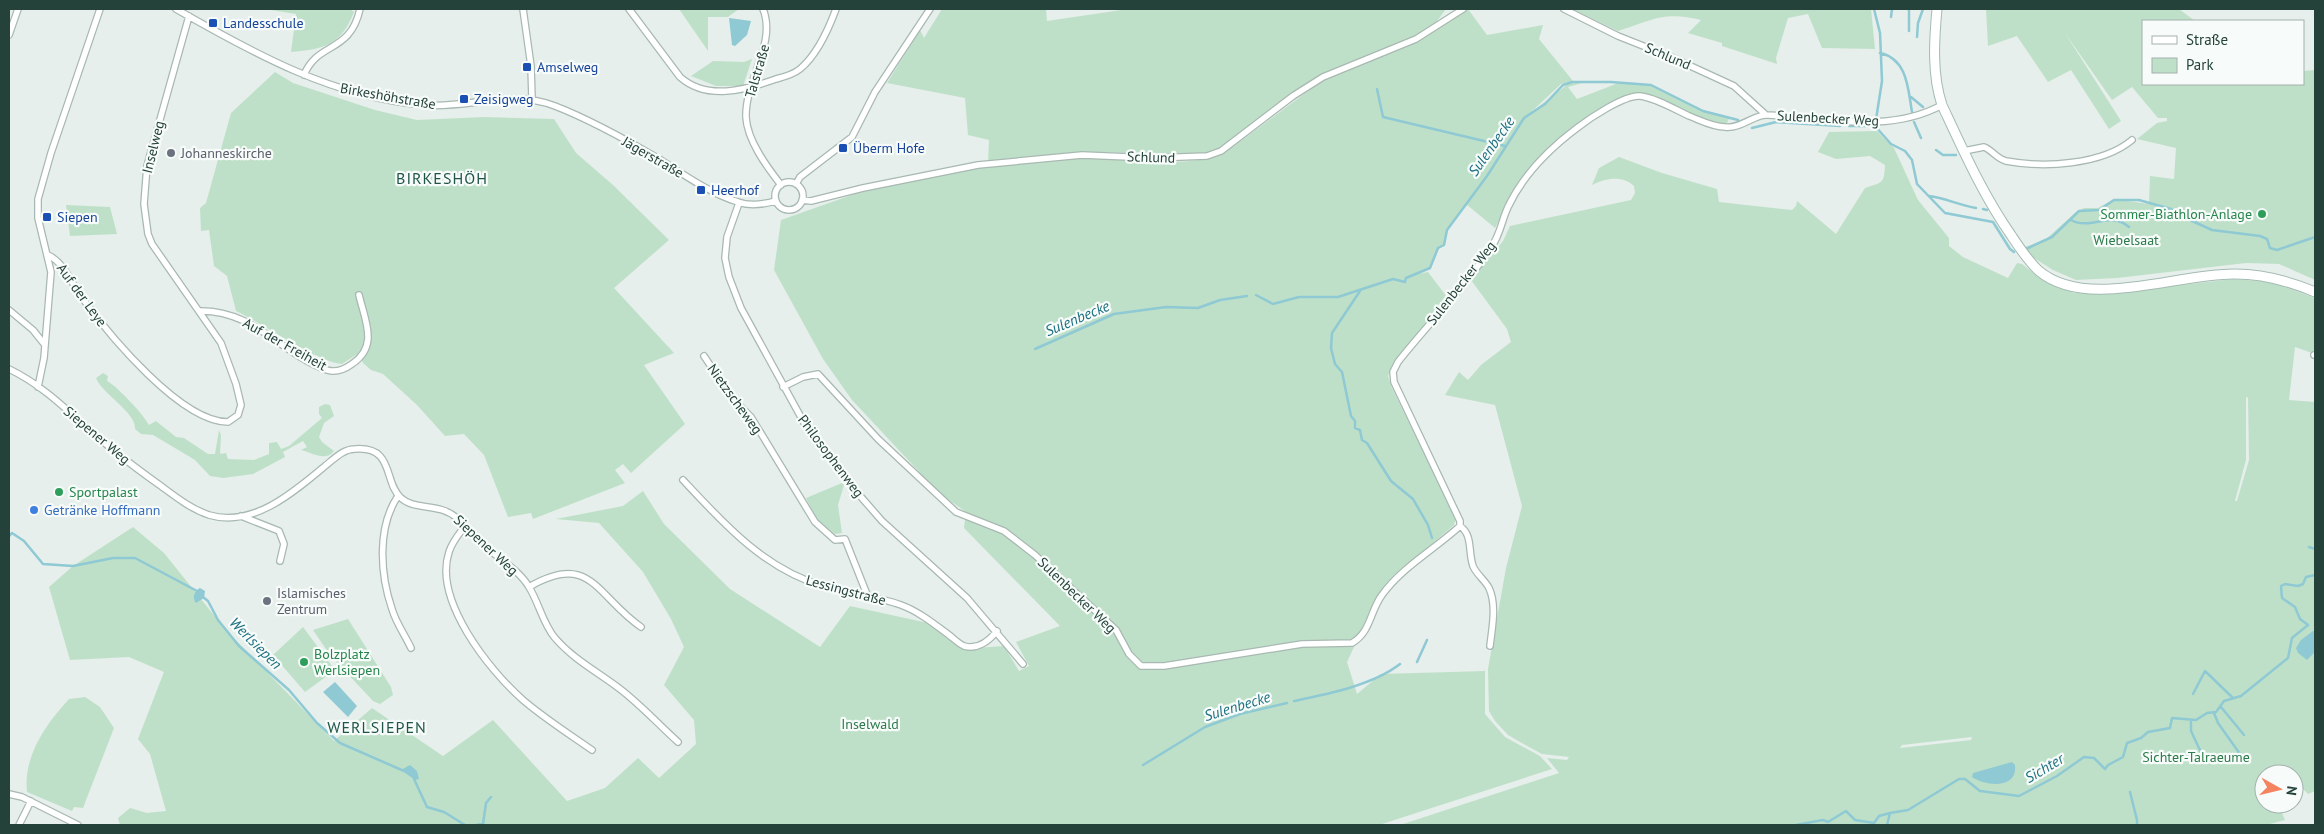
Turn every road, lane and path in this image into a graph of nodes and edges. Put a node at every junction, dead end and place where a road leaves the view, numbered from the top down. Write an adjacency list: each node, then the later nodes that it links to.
1 (18, 9): 14 (street)
2 (100, 9): 27 (street, Auf der Leye)
3 (176, 9): 13 (street, Birkeshöhstraße)
4 (360, 9): 15 (street)
5 (523, 9): 17 (street)
6 (629, 9): 16 (street)
7 (763, 9): 16 (street, Talstraße)
8 (836, 9): 16 (street)
9 (930, 9): 22 (street)
10 (1463, 9): 24 (street, Schlund)
11 (1564, 9): 19 (street, Schlund)
12 (1937, 9): 18 (main road)
13 (189, 16): 15 (street, Birkeshöhstraße); 31 (street, Inselweg)
14 (9, 35)
15 (304, 76): 17 (street, Birkeshöhstraße)
16 (749, 89): 23 (street, Talstraße)
17 (532, 99): 26 (street, Jägerstraße)
18 (1942, 105): 19 (street, Sulenbecker Weg); 21 (main road)
19 (1765, 114): 42 (street, Sulenbecker Weg)
20 (2132, 140): 21 (street)
21 (1964, 151): 28 (main road)
22 (796, 184): 23 (street); 24 (street)
23 (780, 185): 25 (street)
24 (802, 200): 25 (street)
25 (776, 201): 26 (street, Jägerstraße)
26 (739, 203): 37 (street, Philosophenweg)
27 (48, 255): 32 (street, Auf der Leye); 33 (street)
28 (2315, 292)
29 (359, 295): 31 (street, Auf der Freiheit)
30 (9, 310): 33 (street)
31 (199, 311): 32 (street, Inselweg)
32 (208, 323)
33 (45, 345): 36 (street)
34 (704, 356): 45 (street, Nietzscheweg)
35 (9, 369): 36 (street, Siepener Weg)
36 (38, 387): 40 (street, Siepener Weg)
37 (783, 387): 42 (street, Sulenbecker Weg); 47 (street, Philosophenweg)
38 (683, 480): 45 (street, Lessingstraße)
39 (398, 496): 40 (street, Siepener Weg); 41 (street, Siepener Weg); 49 (street)
40 (241, 516): 43 (street, Siepener Weg)
41 (465, 526): 44 (street, Siepener Weg); 52 (street)
42 (1460, 526): 48 (street, Sulenbecker Weg)
43 (280, 561)
44 (529, 587): 46 (street); 51 (street, Siepener Weg)
45 (868, 597): 47 (street, Lessingstraße)
46 (641, 627)
47 (997, 632): 50 (street, Philosophenweg)
48 (1490, 646)
49 (411, 648)
50 (1023, 664)
51 (678, 742)
52 (592, 750)
53 (9, 794): 54 (street)
54 (31, 801): 55 (street); 56 (street)
55 (18, 825)
56 (78, 825)

